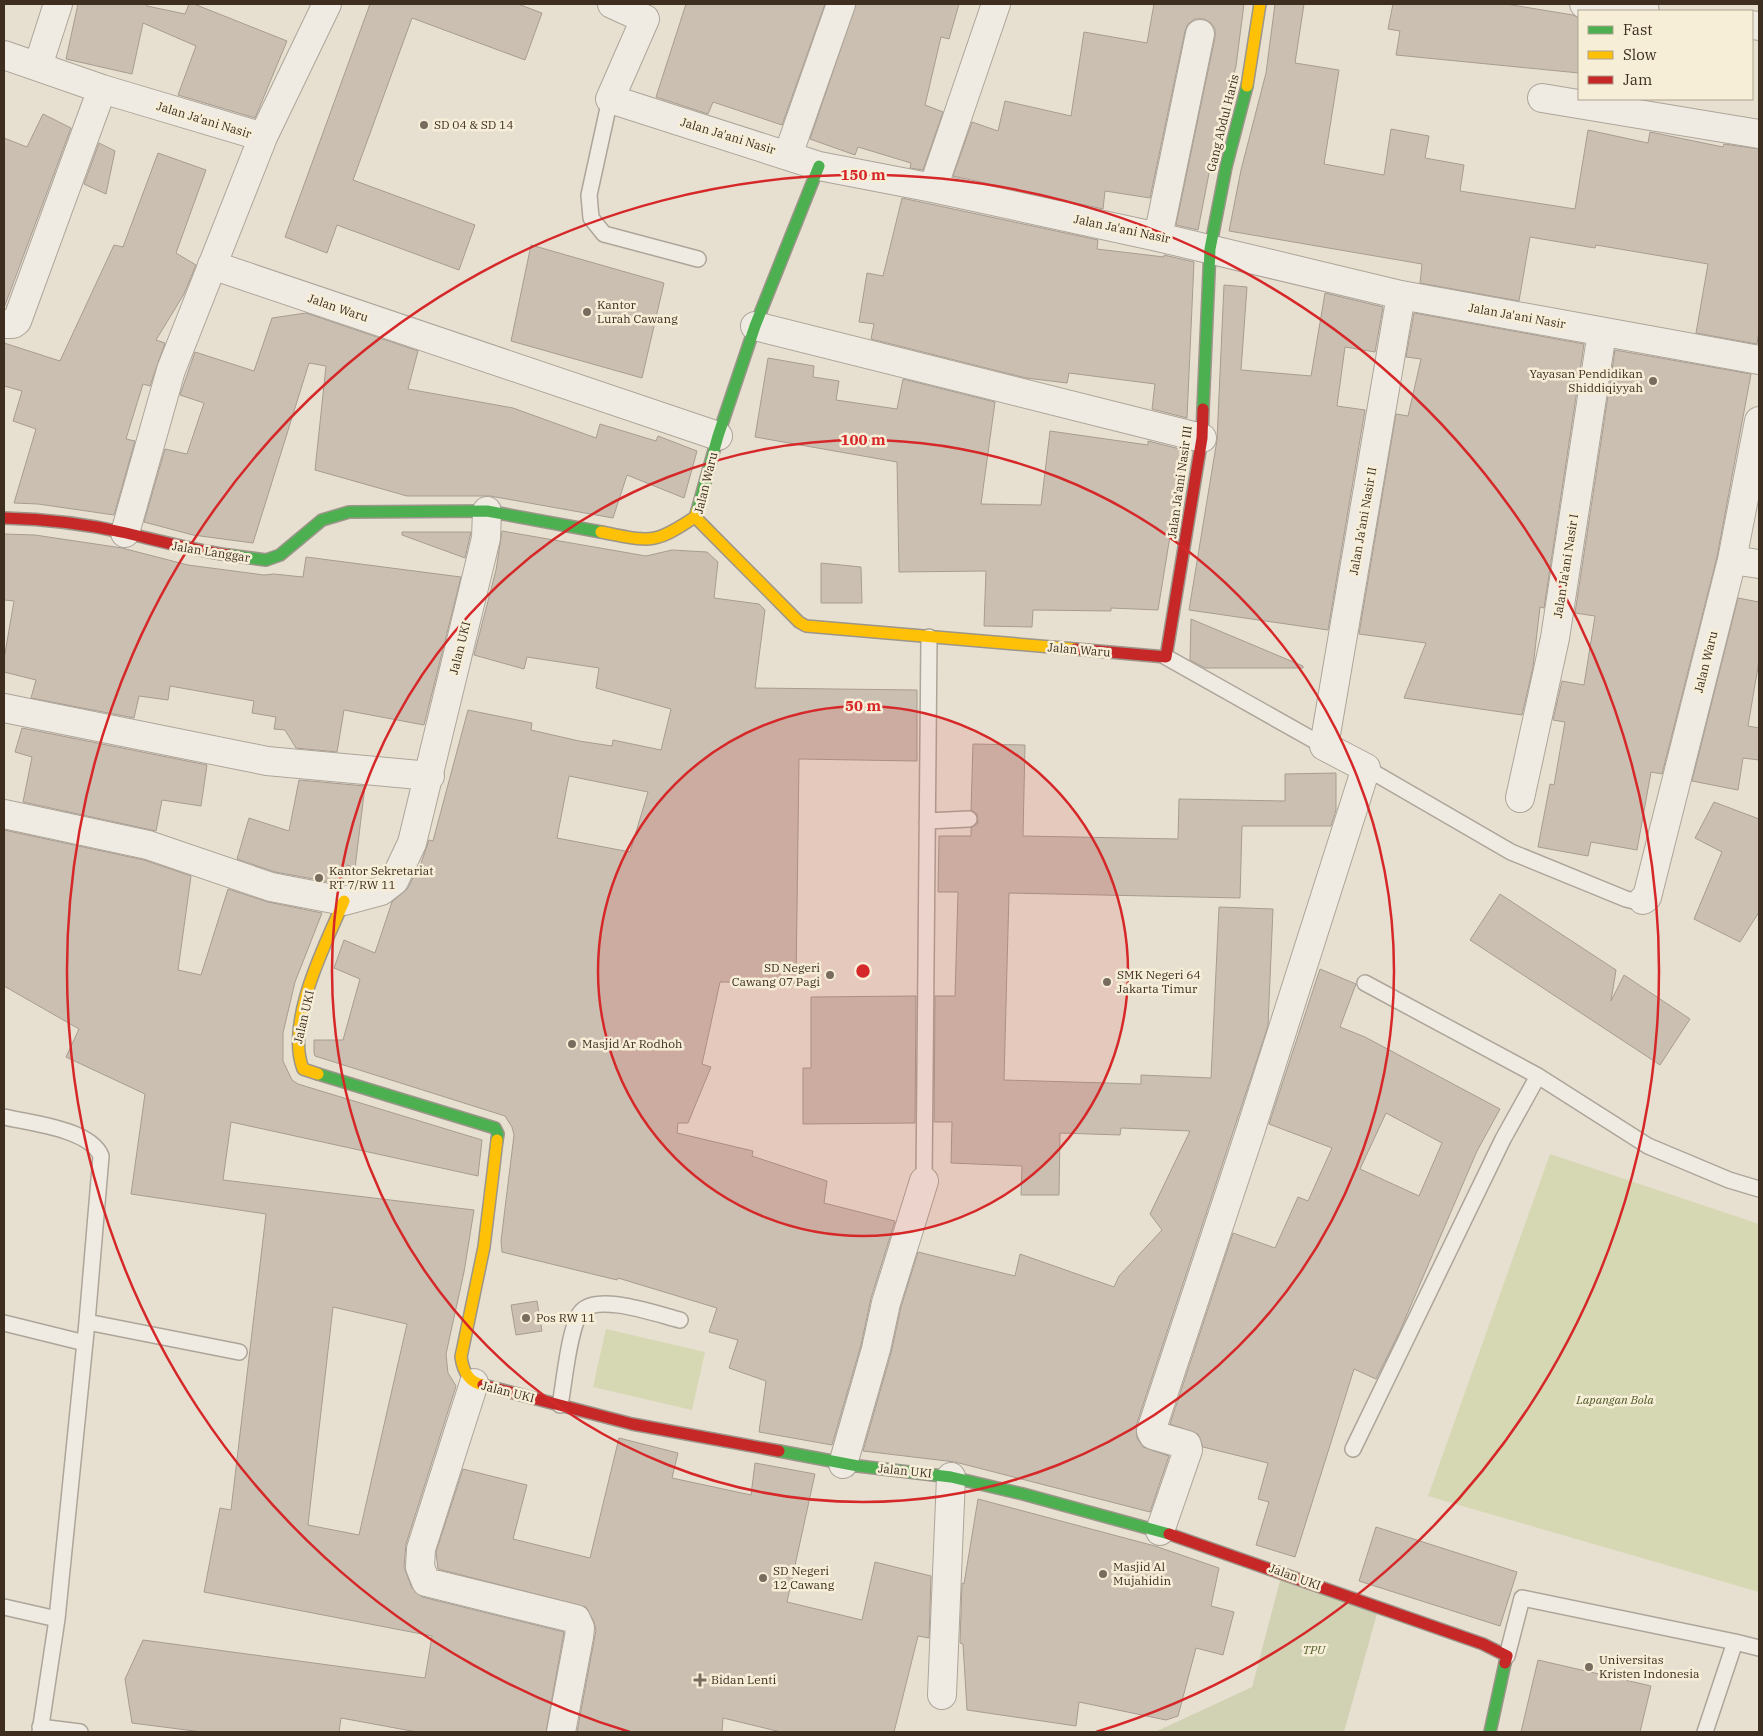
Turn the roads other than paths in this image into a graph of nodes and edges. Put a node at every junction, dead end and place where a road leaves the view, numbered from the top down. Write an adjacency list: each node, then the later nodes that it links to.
1 (58, 4): 12 (street)
2 (327, 4): 17 (street, Jalan Ja'ani Nasir)
3 (612, 4): 9 (street)
4 (841, 4): 18 (street)
5 (996, 4): 20 (street)
6 (1260, 4): 22 (street, Gang Abdul Haris)
7 (1584, 4): 8 (street)
8 (1636, 10)
9 (648, 11): 15 (street)
10 (1200, 34): 21 (street)
11 (4, 55): 12 (street, Jalan Ja'ani Nasir)
12 (38, 66): 13 (street, Jalan Ja'ani Nasir)
13 (102, 89): 17 (street, Jalan Ja'ani Nasir); 26 (street)
14 (1542, 98): 16 (street)
15 (610, 99): 18 (street, Jalan Ja'ani Nasir); 23 (lane)
16 (1759, 134)
17 (263, 137): 24 (street)
18 (788, 155): 19 (street, Jalan Ja'ani Nasir)
19 (819, 166): 20 (street, Jalan Ja'ani Nasir); 27 (street)
20 (933, 188): 21 (street, Jalan Ja'ani Nasir)
21 (1158, 237): 22 (street, Jalan Ja'ani Nasir)
22 (1210, 249): 25 (street, Jalan Ja'ani Nasir); 32 (street, Jalan Ja'ani Nasir III)
23 (698, 259)
24 (212, 266): 31 (street, Jalan Waru); 36 (street)
25 (1401, 296): 28 (street, Jalan Ja'ani Nasir); 42 (street, Jalan Ja'ani Nasir II)
26 (10, 323)
27 (754, 326): 31 (street); 32 (street)
28 (1602, 332): 29 (street, Jalan Ja'ani Nasir); 45 (street, Jalan Ja'ani Nasir I)
29 (1759, 360)
30 (1759, 420): 37 (street, Jalan Waru)
31 (718, 436): 34 (street, Jalan Waru)
32 (1202, 438): 40 (street, Jalan Ja'ani Nasir III)
33 (487, 511): 34 (street, Jalan Langgar); 36 (street, Jalan Langgar); 44 (street, Jalan UKI)
34 (695, 517): 39 (street, Jalan Waru)
35 (4, 518): 36 (street, Jalan Langgar)
36 (125, 533)
37 (1732, 560): 38 (street); 49 (street, Jalan Waru)
38 (1759, 564)
39 (929, 637): 40 (street, Jalan Waru); 48 (lane)
40 (1166, 657): 42 (lane)
41 (4, 708): 44 (street)
42 (1324, 746): 43 (street)
43 (1366, 768): 49 (lane); 66 (street)
44 (430, 776): 50 (street, Jalan UKI)
45 (1520, 798)
46 (4, 814): 50 (street)
47 (969, 819): 48 (lane)
48 (928, 821): 54 (lane)
49 (1643, 900)
50 (344, 901): 61 (street, Jalan UKI)
51 (1365, 983): 52 (lane)
52 (1538, 1076): 55 (lane); 63 (lane)
53 (4, 1116): 57 (lane)
54 (924, 1180): 64 (street)
55 (1759, 1189)
56 (680, 1320): 62 (lane)
57 (87, 1322): 59 (lane); 60 (lane)
58 (4, 1323): 59 (lane)
59 (85, 1343): 68 (lane)
60 (239, 1352)
61 (474, 1383): 62 (street, Jalan UKI); 75 (street)
62 (560, 1405): 64 (street, Jalan UKI)
63 (1353, 1449)
64 (843, 1464): 65 (street, Jalan UKI)
65 (951, 1477): 66 (street, Jalan UKI); 72 (street)
66 (1160, 1531): 71 (street, Jalan UKI)
67 (4, 1607): 68 (lane)
68 (57, 1619): 73 (lane)
69 (1735, 1642): 70 (lane); 71 (lane); 77 (lane)
70 (1759, 1648)
71 (1507, 1656): 76 (street)
72 (942, 1695)
73 (40, 1730): 74 (lane)
74 (80, 1732)
75 (561, 1732)
76 (1490, 1732)
77 (1705, 1732)

